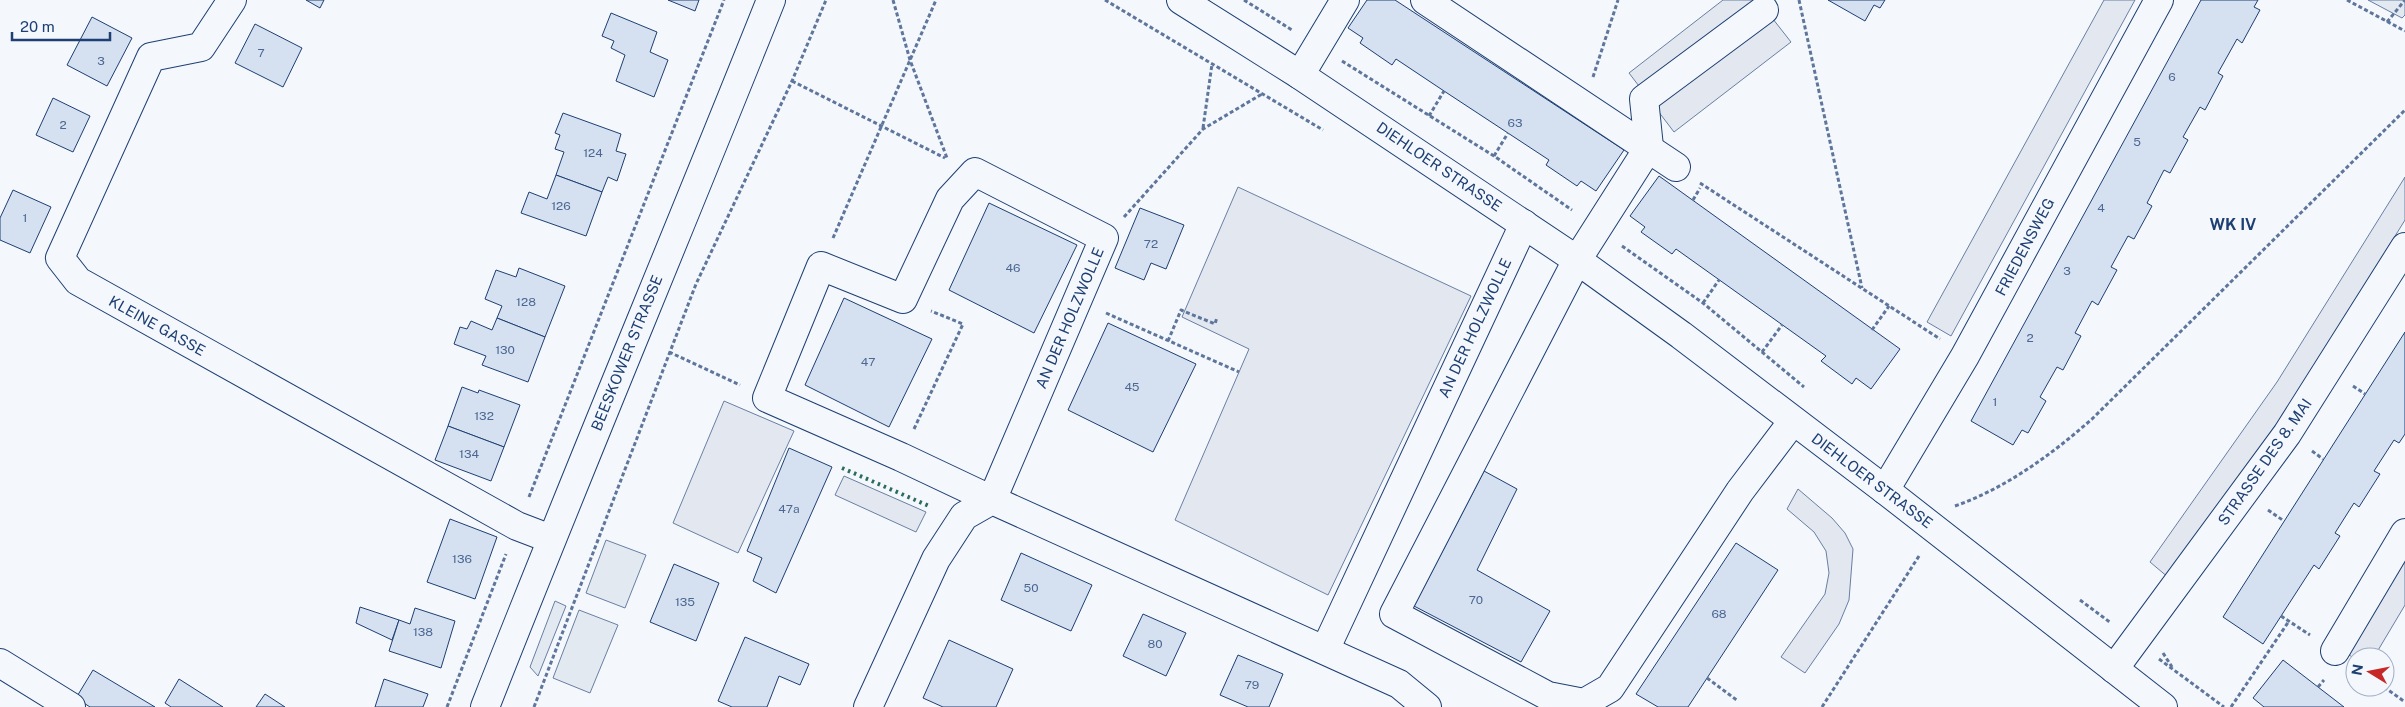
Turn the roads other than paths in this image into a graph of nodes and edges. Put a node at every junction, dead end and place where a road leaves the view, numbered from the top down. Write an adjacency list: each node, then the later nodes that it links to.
1 (232, 0): 18 (street, KLEINE GASSE)
2 (770, 0): 18 (street, BEESKOWER STRASSE)
3 (1181, 0): 8 (street, DIEHLOER STRASSE)
4 (1345, 0): 8 (street)
5 (1425, 0): 9 (street)
6 (2159, 0): 15 (street, FRIEDENSWEG)
7 (1764, 10): 9 (street)
8 (1300, 75): 11 (street, DIEHLOER STRASSE)
9 (1649, 147): 10 (street); 13 (street)
10 (1676, 167)
11 (1524, 224): 13 (street, DIEHLOER STRASSE); 19 (street, AN DER HOLZWOLLE)
12 (2405, 247): 22 (street, STRASSE DES 8. MAI)
13 (1577, 260): 14 (street, DIEHLOER STRASSE); 14 (street)
14 (1793, 421): 15 (street, DIEHLOER STRASSE)
15 (1885, 490): 22 (street, DIEHLOER STRASSE)
16 (992, 500): 16 (street, AN DER HOLZWOLLE); 19 (street); 25 (street)
17 (2405, 533): 20 (street)
18 (550, 539): 24 (street, BEESKOWER STRASSE)
19 (1325, 650): 26 (street)
20 (2335, 652)
21 (0, 663): 23 (street)
22 (2114, 669): 27 (street, DIEHLOER STRASSE)
23 (71, 707)
24 (485, 707)
25 (868, 707)
26 (1427, 707)
27 (2163, 707)

